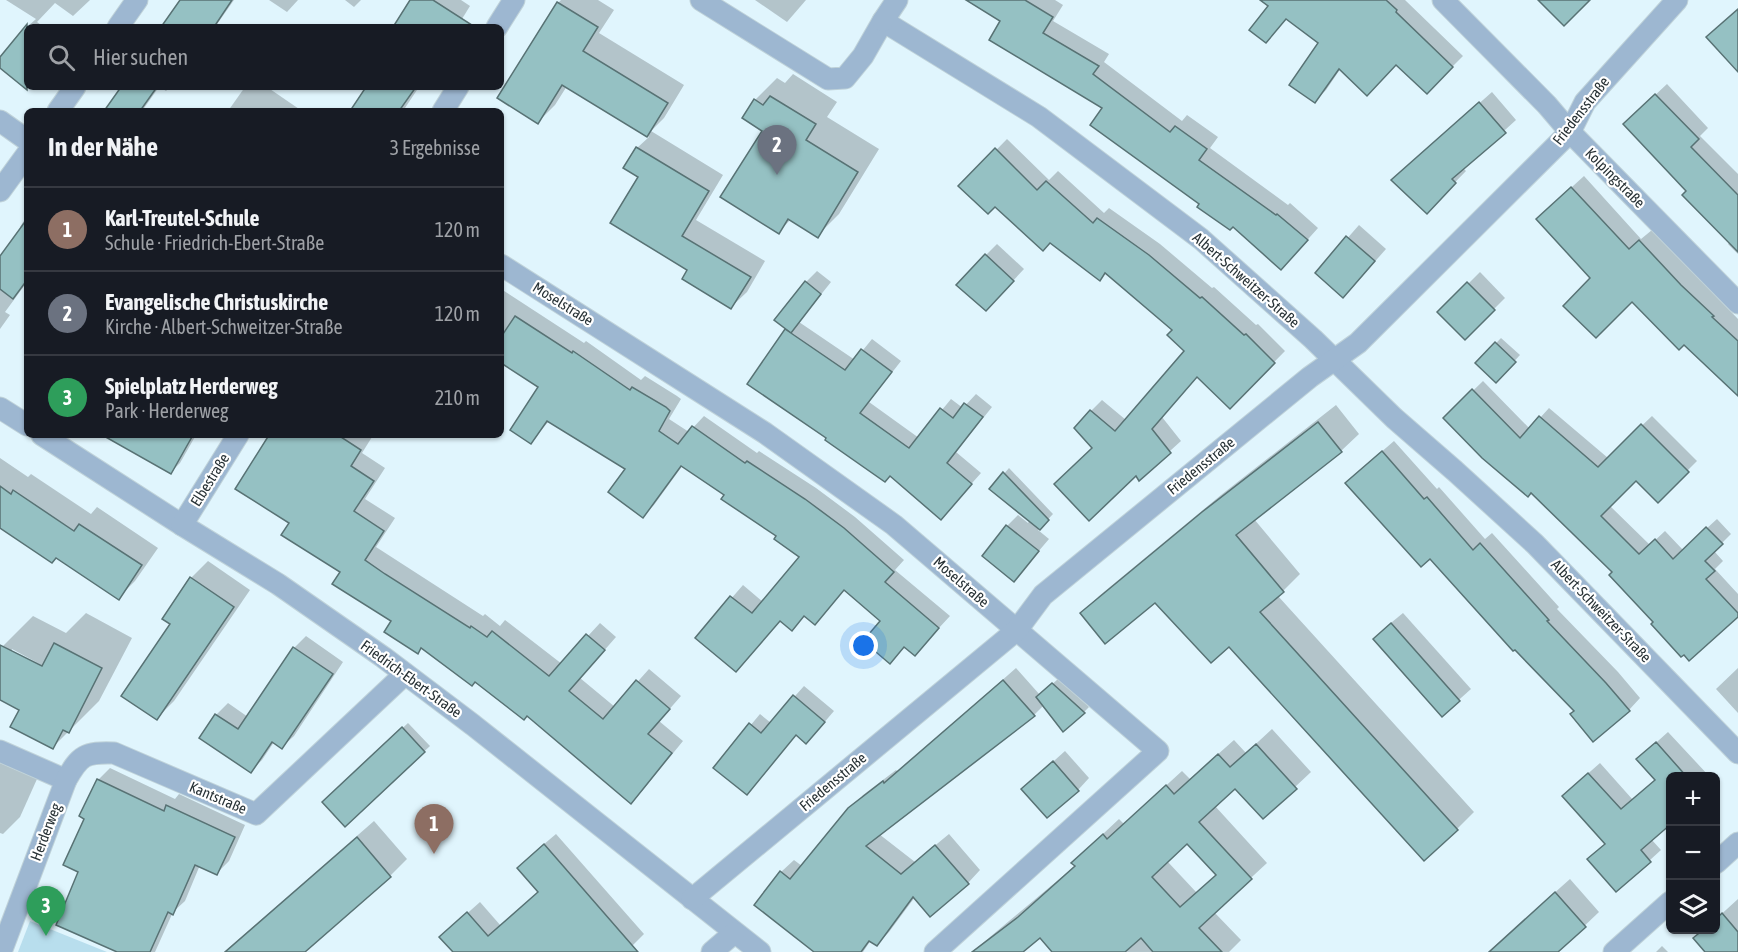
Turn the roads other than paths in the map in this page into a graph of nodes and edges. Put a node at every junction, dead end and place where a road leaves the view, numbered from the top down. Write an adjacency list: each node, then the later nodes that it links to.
1 (138, 0): 8 (street)
2 (514, 0): 9 (street)
3 (701, 0): 7 (street)
4 (897, 0): 7 (street)
5 (1443, 0): 15 (street, Kolpingstraße)
6 (1677, 0): 15 (street, Friedensstraße)
7 (883, 21): 21 (street, Albert-Schweitzer-Straße)
8 (120, 24)
9 (499, 24)
10 (73, 90): 12 (street)
11 (456, 90): 13 (street)
12 (60, 108)
13 (445, 108)
14 (0, 121): 16 (street)
15 (1570, 132): 20 (street, Kolpingstraße); 21 (street, Friedensstraße)
16 (24, 138)
17 (24, 157): 18 (street)
18 (0, 191)
19 (504, 267): 27 (street, Moselstraße)
20 (1738, 303)
21 (1335, 361): 27 (street, Friedensstraße); 30 (street, Albert-Schweitzer-Straße)
22 (0, 408): 23 (street)
23 (24, 423)
24 (47, 438): 26 (street, Friedrich-Ebert-Straße)
25 (236, 438): 26 (street, Elbestraße)
26 (182, 525): 28 (street, Friedrich-Ebert-Straße)
27 (1017, 630): 34 (street, Friedensstraße); 40 (street, Moselstraße)
28 (405, 674): 31 (street, Kantstraße); 34 (street, Friedrich-Ebert-Straße)
29 (0, 751): 31 (street)
30 (1738, 753)
31 (66, 780): 37 (street, Herderweg)
32 (1738, 843): 33 (street)
33 (1720, 859)
34 (692, 899): 36 (street, Friedrich-Ebert-Straße)
35 (1666, 906): 41 (street)
36 (734, 933): 38 (street); 39 (street, Friedrich-Ebert-Straße)
37 (2, 944)
38 (712, 952)
39 (760, 952)
40 (936, 952)
41 (1614, 952)

